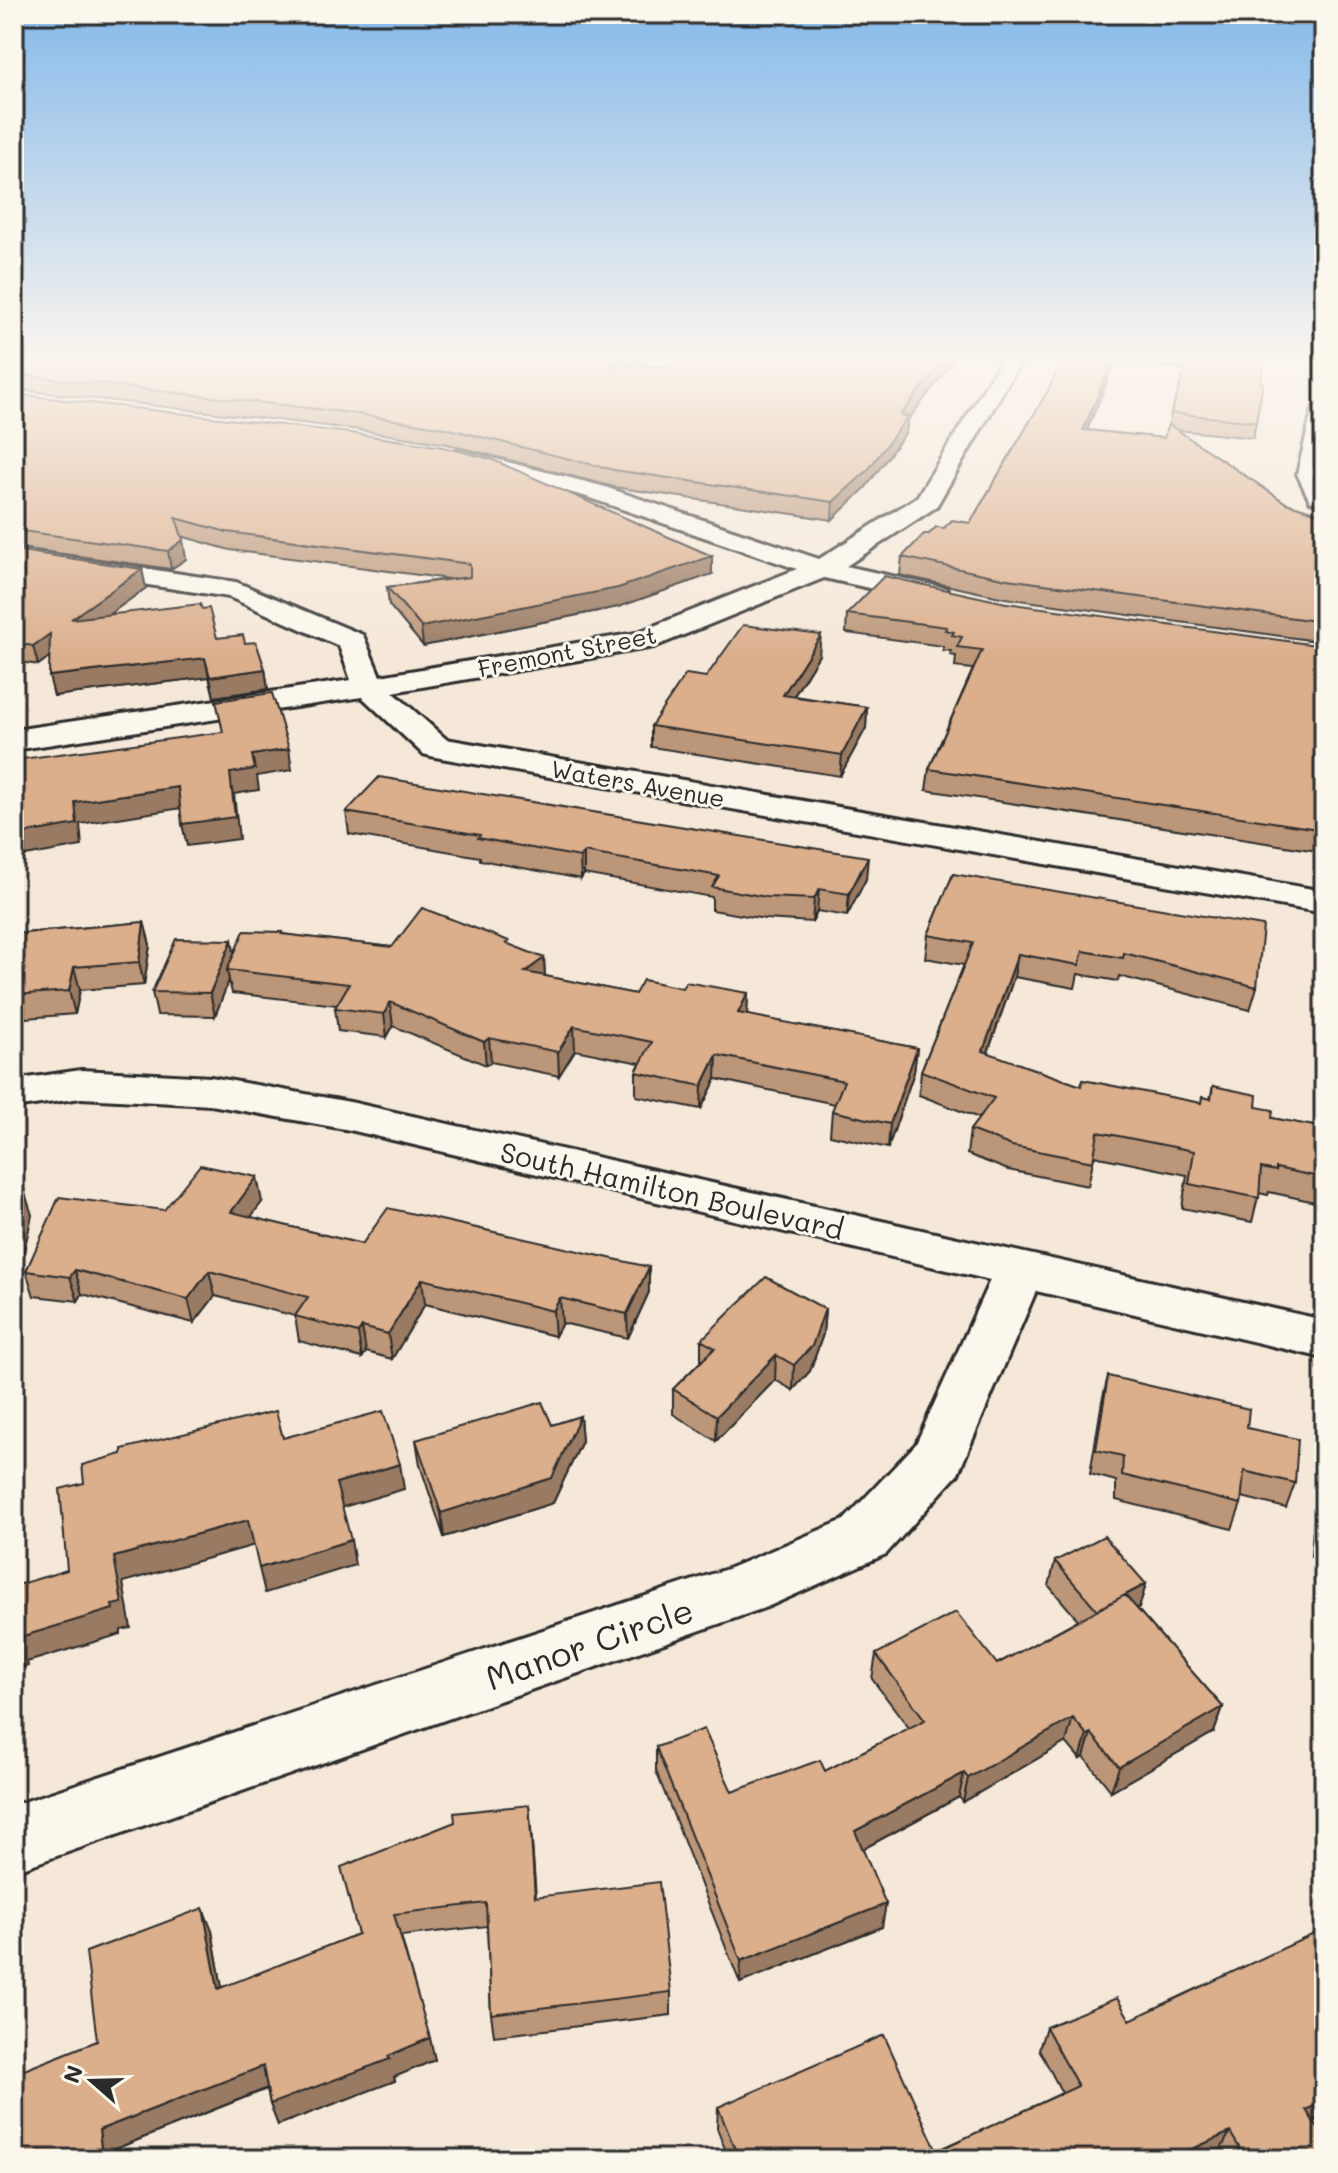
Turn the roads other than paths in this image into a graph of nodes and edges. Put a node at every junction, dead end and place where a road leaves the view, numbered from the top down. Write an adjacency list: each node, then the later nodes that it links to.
1 (468, 460): 6 (street)
2 (952, 460): 6 (street, Fremont Street)
3 (1312, 460): 4 (street)
4 (1321, 496)
5 (14, 557): 8 (street, Waters Avenue)
6 (822, 569): 7 (street); 8 (street, Fremont Street)
7 (959, 599)
8 (369, 687): 9 (street, Fremont Street); 10 (street, Waters Avenue)
9 (14, 740)
10 (1324, 902)
11 (14, 1094): 12 (street, South Hamilton Boulevard)
12 (1019, 1271): 13 (street, South Hamilton Boulevard); 14 (street, Manor Circle)
13 (1324, 1339)
14 (14, 1838)

